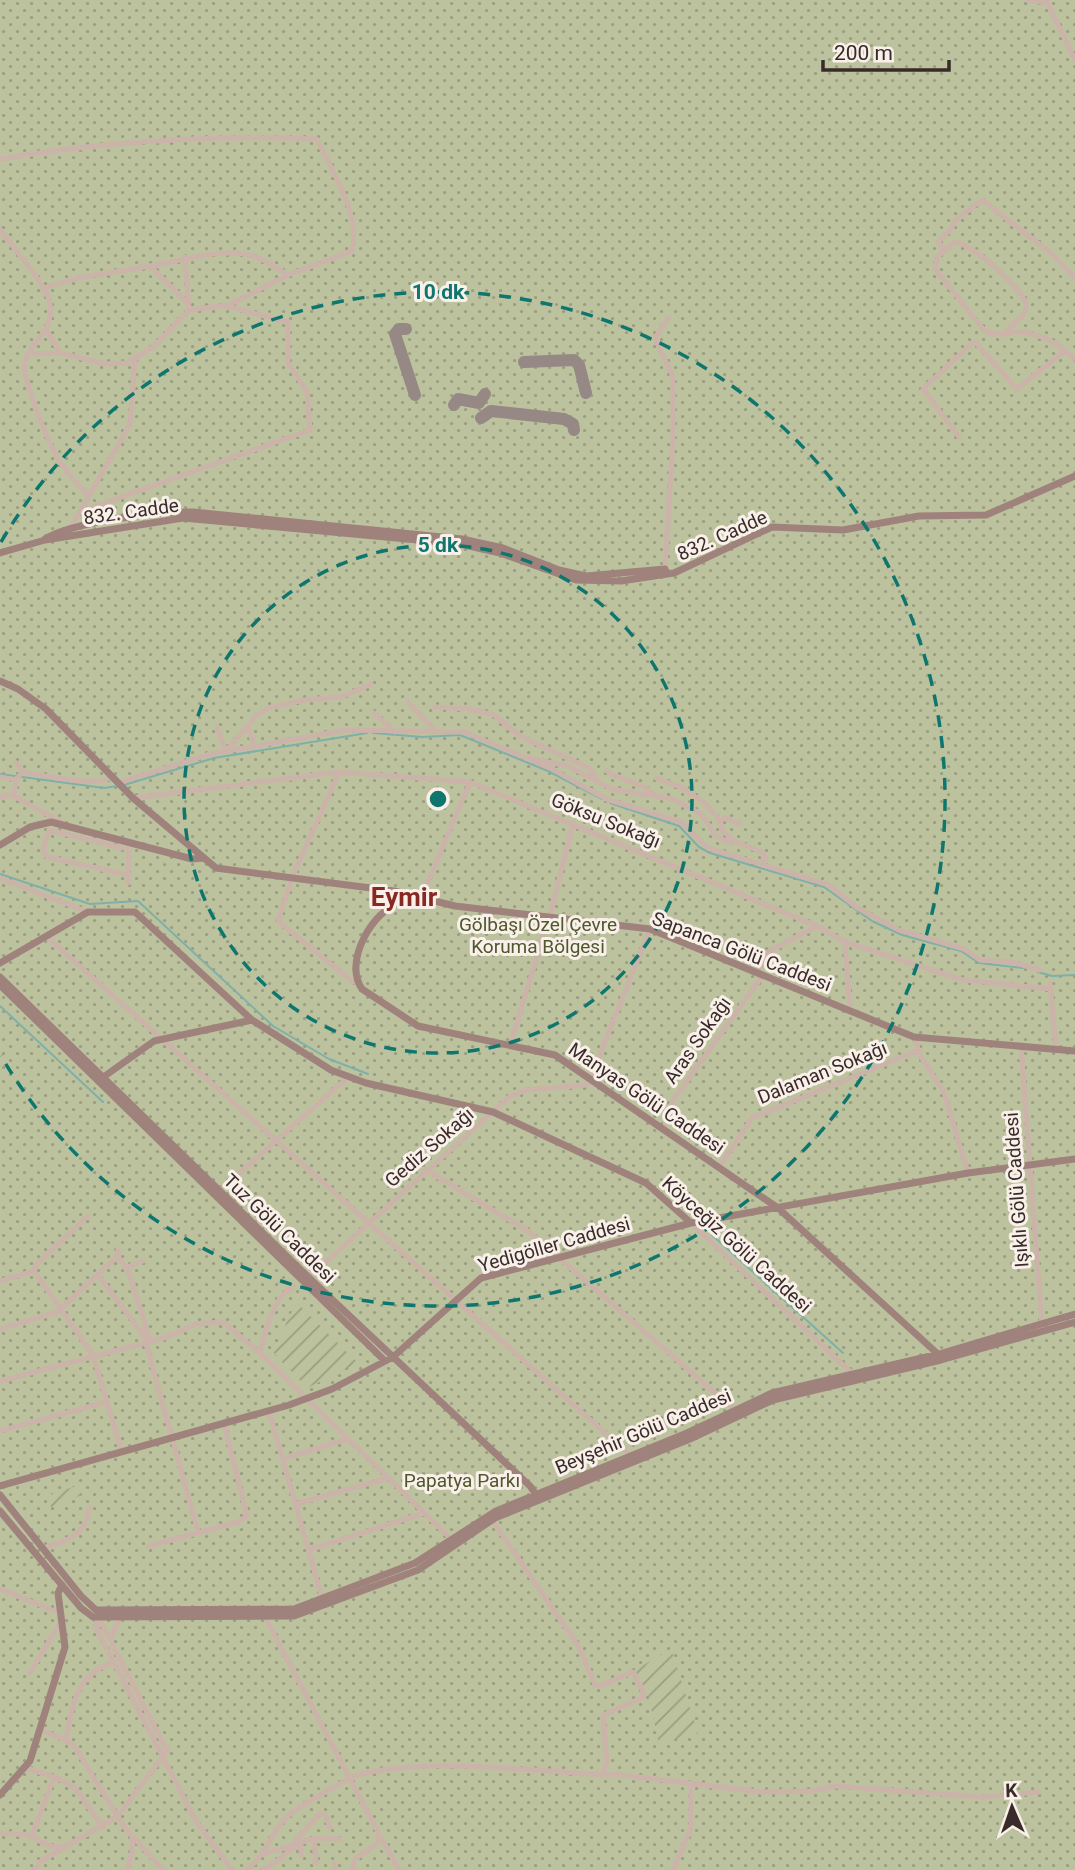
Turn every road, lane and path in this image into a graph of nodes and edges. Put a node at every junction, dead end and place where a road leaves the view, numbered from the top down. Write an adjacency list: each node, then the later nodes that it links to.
1 (1028, 0): 2 (street)
2 (1047, 2): 3 (street)
3 (1075, 60)
4 (0, 159): 9 (street)
5 (0, 229): 11 (street)
6 (944, 249): 10 (street); 17 (street); 17 (street)
7 (185, 257): 8 (street); 9 (street); 12 (street)
8 (150, 266): 11 (street); 12 (street)
9 (288, 275): 13 (street)
10 (1075, 278)
11 (45, 288): 16 (street)
12 (187, 302): 14 (street)
13 (226, 306): 14 (street); 26 (street)
14 (189, 310): 22 (street)
15 (668, 318): 31 (street)
16 (46, 329): 19 (street); 20 (street)
17 (1004, 335): 18 (street)
18 (1065, 351): 21 (street); 23 (street)
19 (61, 353): 20 (street); 22 (street)
20 (28, 354): 25 (street)
21 (1075, 359)
22 (135, 360): 25 (street)
23 (959, 436)
24 (1075, 476): 32 (street, 832. Cadde)
25 (88, 495): 26 (street)
26 (79, 512): 28 (street)
27 (255, 523): 28 (street, 832. Cadde); 29 (street, 832. Cadde); 32 (street, 832. Cadde)
28 (69, 529): 29 (street, 832. Cadde)
29 (45, 540): 30 (street, 832. Cadde)
30 (0, 553)
31 (665, 571): 32 (street, 832. Cadde)
32 (640, 575)
33 (0, 681): 51 (street)
34 (371, 684): 38 (street)
35 (408, 702): 41 (street)
36 (435, 707): 52 (street)
37 (374, 713): 40 (street)
38 (247, 726): 42 (street); 43 (street)
39 (217, 728): 43 (street)
40 (395, 732): 41 (street); 42 (street)
41 (436, 732): 44 (street)
42 (255, 747): 43 (street)
43 (226, 751): 51 (street)
44 (518, 756): 52 (street); 67 (street)
45 (16, 762): 48 (street)
46 (607, 771): 54 (street)
47 (339, 772): 53 (street, Göksu Sokağı); 57 (street, Göksu Sokağı); 70 (street)
48 (19, 776): 49 (street); 51 (street); 56 (street)
49 (0, 777)
50 (656, 778): 59 (street)
51 (115, 780): 57 (street)
52 (598, 781): 54 (street)
53 (470, 782): 58 (street, Göksu Sokağı); 73 (street)
54 (653, 794): 63 (street)
55 (0, 797): 56 (street)
56 (14, 797): 60 (street)
57 (133, 798): 66 (street)
58 (573, 823): 76 (street); 77 (street, Göksu Sokağı)
59 (719, 823): 61 (street); 63 (street)
60 (67, 824): 62 (street, Sapanca Gölü Caddesi); 64 (street, Sapanca Gölü Caddesi)
61 (738, 824)
62 (88, 835): 65 (street, Sapanca Gölü Caddesi); 68 (street)
63 (734, 841): 67 (street)
64 (0, 845)
65 (126, 846): 66 (street, Sapanca Gölü Caddesi); 71 (street)
66 (204, 858): 70 (street, Sapanca Gölü Caddesi)
67 (762, 863): 82 (street)
68 (124, 874)
69 (0, 878): 75 (street)
70 (292, 878): 72 (street, Sapanca Gölü Caddesi); 85 (street)
71 (128, 883)
72 (394, 891): 73 (street, Sapanca Gölü Caddesi); 74 (street)
73 (421, 898): 74 (street); 76 (street, Sapanca Gölü Caddesi)
74 (399, 902): 91 (street, Manyas Gölü Caddesi)
75 (88, 912): 79 (street); 88 (street, Köyceğiz Gölü Caddesi)
76 (548, 915): 78 (street, Sapanca Gölü Caddesi); 91 (street)
77 (817, 926): 80 (street, Göksu Sokağı); 83 (street, Aras Sokağı)
78 (650, 929): 83 (street, Sapanca Gölü Caddesi); 98 (street)
79 (47, 937): 81 (street); 90 (street)
80 (845, 942): 87 (street); 93 (street, Göksu Sokağı)
81 (0, 963)
82 (1040, 970)
83 (760, 974): 87 (street, Sapanca Gölü Caddesi); 100 (street, Aras Sokağı)
84 (0, 976): 96 (street, Tuz Gölü Caddesi)
85 (353, 982)
86 (0, 985): 96 (street, Tuz Gölü Caddesi)
87 (850, 1011): 89 (street, Sapanca Gölü Caddesi)
88 (252, 1020): 90 (street); 97 (street, Köyceğiz Gölü Caddesi)
89 (914, 1037): 92 (street, Sapanca Gölü Caddesi); 94 (street)
90 (163, 1039): 96 (street); 101 (street)
91 (510, 1045): 98 (street, Manyas Gölü Caddesi)
92 (1021, 1046): 93 (street, Sapanca Gölü Caddesi); 103 (street, Işıklı Gölü Caddesi)
93 (1056, 1049): 95 (street, Sapanca Gölü Caddesi)
94 (919, 1050): 104 (street, Dalaman Sokağı); 106 (street)
95 (1075, 1051)
96 (102, 1078): 107 (street, Tuz Gölü Caddesi); 119 (street, Tuz Gölü Caddesi)
97 (347, 1078): 99 (street, Köyceğiz Gölü Caddesi); 101 (street)
98 (592, 1081): 99 (street, Gediz Sokağı); 100 (street, Manyas Gölü Caddesi)
99 (493, 1112): 105 (street, Gediz Sokağı); 111 (street, Köyceğiz Gölü Caddesi)
100 (665, 1128): 104 (street, Manyas Gölü Caddesi)
101 (277, 1139): 107 (street); 110 (street)
102 (1075, 1159): 103 (street, Yedigöller Caddesi)
103 (1030, 1165): 106 (street, Yedigöller Caddesi); 126 (street, Işıklı Gölü Caddesi)
104 (720, 1166): 108 (street, Manyas Gölü Caddesi)
105 (426, 1170): 110 (street, Gediz Sokağı); 114 (street)
106 (968, 1173): 108 (street, Yedigöller Caddesi)
107 (219, 1191): 119 (street, Tuz Gölü Caddesi)
108 (778, 1208): 111 (street, Yedigöller Caddesi); 132 (street, Manyas Gölü Caddesi)
109 (88, 1216): 117 (street)
110 (369, 1221): 119 (street, Gediz Sokağı); 122 (street)
111 (691, 1223): 114 (street, Yedigöller Caddesi); 134 (street, Köyceğiz Gölü Caddesi)
112 (118, 1249): 113 (street)
113 (118, 1256): 116 (street); 118 (street)
114 (559, 1257): 122 (street, Yedigöller Caddesi); 139 (street)
115 (143, 1261): 116 (street)
116 (127, 1268): 128 (street)
117 (34, 1271): 120 (street); 123 (street)
118 (98, 1275): 123 (street); 128 (street)
119 (306, 1280): 131 (street, Tuz Gölü Caddesi); 133 (street, Tuz Gölü Caddesi)
120 (0, 1281)
121 (294, 1287): 129 (street)
122 (457, 1299): 131 (street, Yedigöller Caddesi); 145 (street)
123 (61, 1309): 127 (street); 130 (street)
124 (1075, 1314): 126 (street, Beyşehir Gölü Caddesi)
125 (1075, 1322): 126 (street)
126 (1043, 1327): 132 (street, Beyşehir Gölü Caddesi)
127 (0, 1329)
128 (148, 1342): 129 (street); 130 (street); 142 (street)
129 (260, 1353): 136 (street)
130 (93, 1355): 135 (street); 137 (street)
131 (393, 1357): 133 (street, Yedigöller Caddesi); 150 (street, Tuz Gölü Caddesi)
132 (940, 1357): 134 (street, Beyşehir Gölü Caddesi)
133 (385, 1361): 136 (street, Yedigöller Caddesi)
134 (856, 1377): 139 (street, Beyşehir Gölü Caddesi); 150 (street)
135 (0, 1381)
136 (306, 1399): 138 (street, Yedigöller Caddesi); 143 (street)
137 (106, 1402): 141 (street); 144 (street)
138 (269, 1410): 140 (street, Yedigöller Caddesi); 146 (street)
139 (735, 1410): 145 (street, Beyşehir Gölü Caddesi)
140 (224, 1423): 142 (street, Yedigöller Caddesi); 156 (street)
141 (0, 1431)
142 (173, 1438): 144 (street, Yedigöller Caddesi); 156 (street)
143 (347, 1439): 146 (street); 147 (street)
144 (122, 1452): 148 (street, Yedigöller Caddesi)
145 (631, 1456): 150 (street, Beyşehir Gölü Caddesi)
146 (282, 1459): 151 (street)
147 (387, 1478): 151 (street); 154 (street)
148 (0, 1486)
149 (0, 1495): 159 (street)
150 (537, 1497): 155 (street); 157 (street, Beyşehir Gölü Caddesi)
151 (296, 1504): 160 (street)
152 (89, 1508): 159 (street)
153 (0, 1511): 161 (street)
154 (424, 1513): 157 (street); 160 (street)
155 (492, 1520): 157 (street); 178 (street)
156 (198, 1532): 158 (street)
157 (453, 1542): 165 (street, Beyşehir Gölü Caddesi); 167 (street)
158 (149, 1546)
159 (43, 1548): 161 (street)
160 (309, 1550): 165 (street)
161 (60, 1575): 162 (street); 164 (street)
162 (62, 1585): 164 (street); 168 (street)
163 (0, 1589): 168 (street)
164 (71, 1590): 169 (street)
165 (322, 1598): 167 (street, Beyşehir Gölü Caddesi)
166 (265, 1614): 167 (street, Beyşehir Gölü Caddesi); 169 (street, Beyşehir Gölü Caddesi); 170 (street); 180 (street)
167 (284, 1614)
168 (62, 1616): 173 (street); 174 (street)
169 (96, 1617): 170 (street); 171 (street); 172 (street)
170 (119, 1619): 171 (street)
171 (110, 1640): 172 (street)
172 (117, 1661): 175 (street); 176 (street)
173 (30, 1673)
174 (40, 1729): 175 (street); 177 (street)
175 (66, 1739): 184 (street)
176 (163, 1757): 184 (street); 203 (street)
177 (26, 1768): 179 (street); 183 (street)
178 (603, 1775): 180 (street); 181 (street)
179 (54, 1777): 185 (street); 190 (street)
180 (350, 1779): 186 (street); 197 (street)
181 (691, 1783): 182 (street); 208 (street)
182 (1039, 1792)
183 (0, 1795)
184 (118, 1816): 185 (street); 189 (street)
185 (103, 1827): 195 (street)
186 (377, 1827): 206 (street); 207 (street)
187 (330, 1828): 194 (street)
188 (0, 1833): 190 (street)
189 (132, 1835): 201 (street); 202 (street)
190 (32, 1836): 193 (street)
191 (314, 1838): 192 (street); 194 (street); 199 (street)
192 (340, 1839)
193 (45, 1844): 195 (street); 198 (street)
194 (291, 1846): 196 (street); 197 (street); 205 (street)
195 (64, 1847): 198 (street)
196 (300, 1855)
197 (260, 1857): 204 (street)
198 (41, 1861): 200 (street)
199 (316, 1863)
200 (34, 1870)
201 (127, 1870)
202 (163, 1870)
203 (232, 1870)
204 (247, 1870)
205 (262, 1870)
206 (352, 1870)
207 (399, 1870)
208 (673, 1870)

